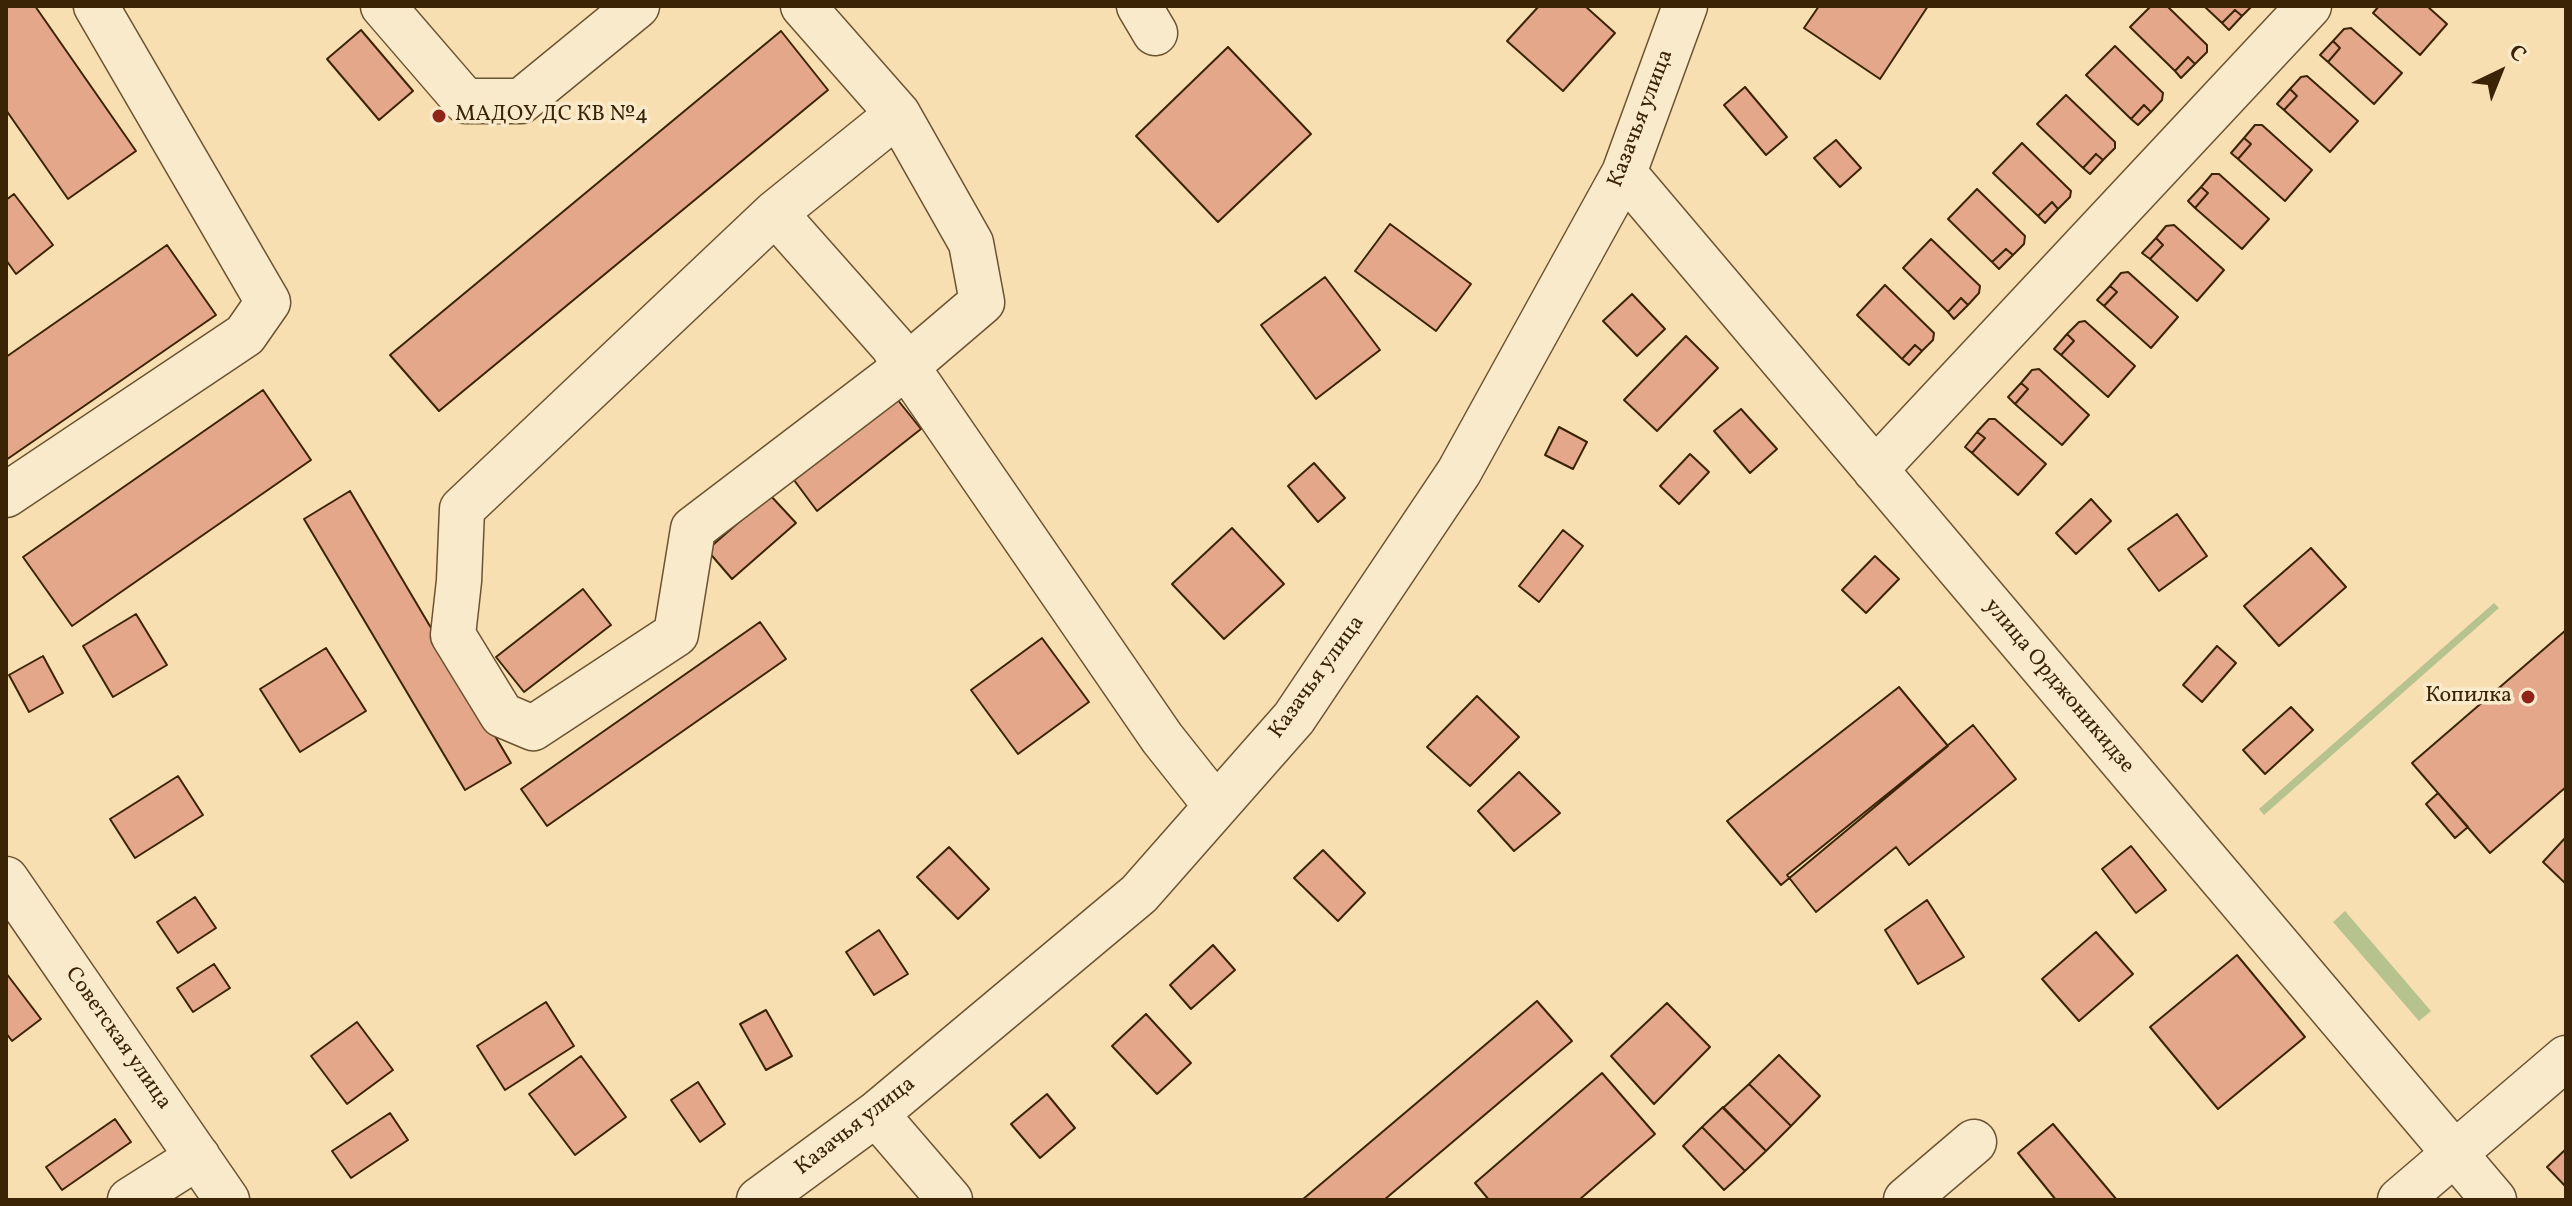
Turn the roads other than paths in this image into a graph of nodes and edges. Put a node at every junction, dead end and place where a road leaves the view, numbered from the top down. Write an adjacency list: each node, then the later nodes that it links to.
1 (96, 6): 12 (street)
2 (383, 6): 3 (street)
3 (637, 6)
4 (803, 6): 7 (street)
5 (1685, 6): 8 (street, Казачья улица)
6 (2309, 6): 11 (street)
7 (898, 114): 9 (street); 10 (street)
8 (1624, 173): 11 (street, улица Орджоникидзе); 13 (street, Казачья улица)
9 (775, 213): 10 (street); 10 (street)
10 (907, 366): 13 (street)
11 (1875, 470): 18 (street, улица Орджоникидзе)
12 (6, 495)
13 (1216, 806): 16 (street, Казачья улица)
14 (6, 879): 19 (street, Советская улица)
15 (2566, 1058): 18 (street)
16 (876, 1114): 22 (street, Казачья улица); 23 (street)
17 (1974, 1142): 24 (street)
18 (2454, 1155): 25 (street); 26 (street, улица Орджоникидзе)
19 (198, 1157): 20 (street); 21 (street, Советская улица)
20 (130, 1200)
21 (227, 1200)
22 (759, 1200)
23 (950, 1200)
24 (1906, 1200)
25 (2400, 1200)
26 (2494, 1200)

